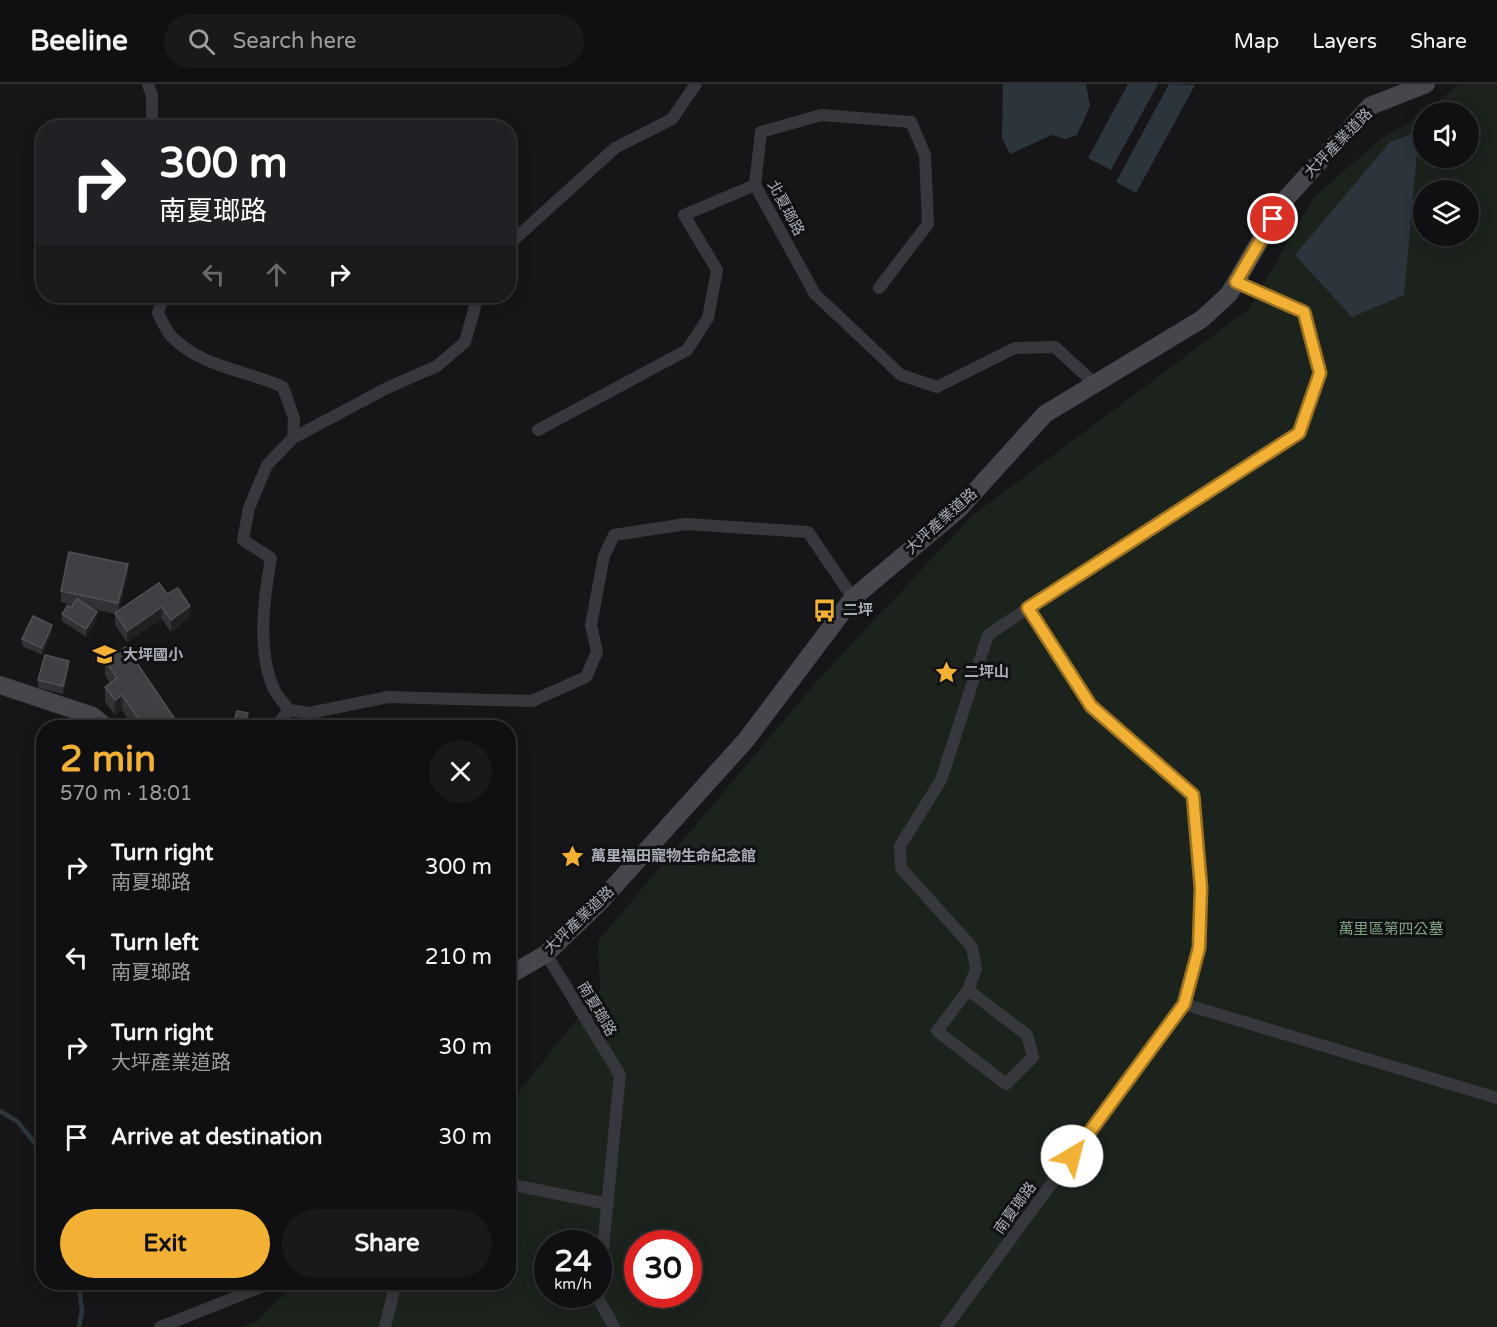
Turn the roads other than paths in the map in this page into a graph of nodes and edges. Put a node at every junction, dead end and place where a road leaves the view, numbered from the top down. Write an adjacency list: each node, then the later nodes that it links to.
1 (147, 84): 4 (street)
2 (696, 84): 6 (street)
3 (1426, 84): 7 (street, 大坪產業道路)
4 (152, 120)
5 (755, 185): 8 (street, 北夏瑯路); 11 (street, 北夏瑯路); 12 (street)
6 (516, 238)
7 (1236, 282): 11 (street, 大坪產業道路); 15 (street)
8 (879, 288)
9 (161, 303): 13 (street)
10 (476, 303): 13 (street)
11 (1095, 384): 14 (street, 大坪產業道路)
12 (538, 430)
13 (293, 438): 17 (street)
14 (853, 598): 17 (street); 20 (street, 大坪產業道路)
15 (1028, 608): 22 (street); 23 (street, 南夏瑯路)
16 (0, 685): 18 (street)
17 (289, 710): 19 (street)
18 (98, 720)
19 (281, 720)
20 (546, 954): 21 (street, 大坪產業道路); 26 (street, 南夏瑯路)
21 (516, 971)
22 (968, 990): 22 (street)
23 (1184, 1004): 24 (street); 32 (street, 南夏瑯路)
24 (1497, 1098)
25 (516, 1186): 26 (street)
26 (608, 1204): 31 (street, 南夏瑯路)
27 (254, 1290): 29 (street)
28 (394, 1290): 30 (street)
29 (160, 1327)
30 (385, 1327)
31 (614, 1327)
32 (946, 1327)

